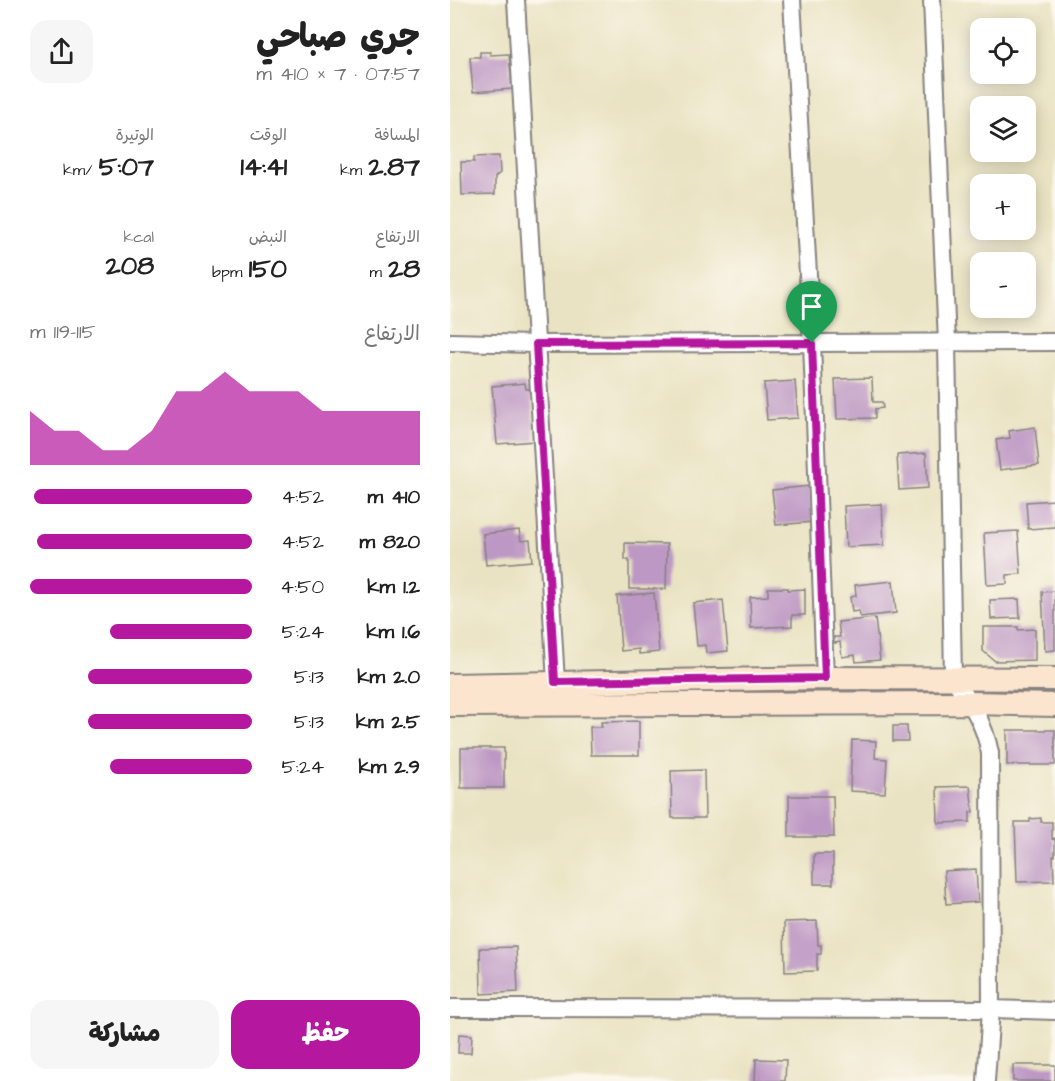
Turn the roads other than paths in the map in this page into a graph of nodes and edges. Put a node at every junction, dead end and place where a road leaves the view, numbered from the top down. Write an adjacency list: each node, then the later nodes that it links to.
1 (516, 0): 8 (street)
2 (792, 0): 6 (street)
3 (932, 0): 7 (street)
4 (450, 342): 8 (street)
5 (1055, 342): 7 (street)
6 (812, 343): 7 (street); 8 (street); 9 (street)
7 (947, 343): 10 (street)
8 (536, 344): 12 (street)
9 (825, 678): 10 (street); 12 (street)
10 (953, 678): 11 (street); 14 (street)
11 (1055, 680)
12 (555, 682): 13 (street)
13 (450, 685)
14 (972, 703): 15 (street); 16 (street); 18 (street)
15 (450, 705)
16 (1055, 705)
17 (450, 1008): 18 (street)
18 (991, 1009): 19 (street); 20 (street)
19 (1055, 1011)
20 (986, 1081)

